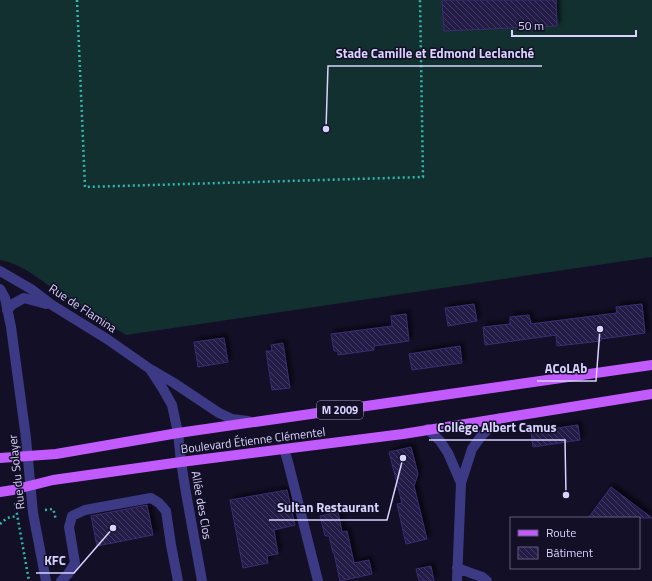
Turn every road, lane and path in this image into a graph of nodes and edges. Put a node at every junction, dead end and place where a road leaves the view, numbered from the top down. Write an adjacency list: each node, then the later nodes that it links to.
1 (77, 0): 2 (path)
2 (420, 0)
3 (0, 271): 5 (street, Rue de Flamina)
4 (0, 289): 6 (street, Rue du Solayer)
5 (52, 305): 6 (street); 8 (street, Rue de Flamina)
6 (8, 310): 15 (street, Rue du Solayer)
7 (652, 365): 11 (main road, Boulevard Étienne Clémentel / M 2009)
8 (150, 369): 11 (street, Rue de Flamina); 13 (street, Rue de Flamina)
9 (652, 394): 10 (main road, Boulevard Étienne Clémentel)
10 (500, 418): 12 (main road, Boulevard Étienne Clémentel); 18 (street)
11 (254, 422): 13 (main road, Boulevard Étienne Clémentel / M 2009)
12 (428, 429): 14 (main road, Boulevard Étienne Clémentel); 18 (street)
13 (178, 433): 15 (main road, Boulevard Étienne Clémentel / M 2009); 17 (street, Allée des Clos)
14 (284, 449): 17 (main road, Boulevard Étienne Clémentel); 28 (street)
15 (28, 456): 16 (main road, Boulevard Étienne Clémentel / M 2009); 19 (street, Rue du Solayer)
16 (0, 458)
17 (181, 462): 19 (main road, Boulevard Étienne Clémentel); 27 (street, Allée des Clos)
18 (461, 483): 22 (street)
19 (31, 486): 20 (main road, Boulevard Étienne Clémentel); 24 (street, Rue du Solayer)
20 (13, 490): 21 (main road, Boulevard Étienne Clémentel); 23 (path)
21 (0, 492)
22 (457, 568): 29 (street); 30 (street)
23 (29, 581)
24 (46, 581)
25 (61, 581): 26 (street)
26 (178, 581)
27 (202, 581)
28 (318, 581)
29 (457, 581)
30 (487, 581)

